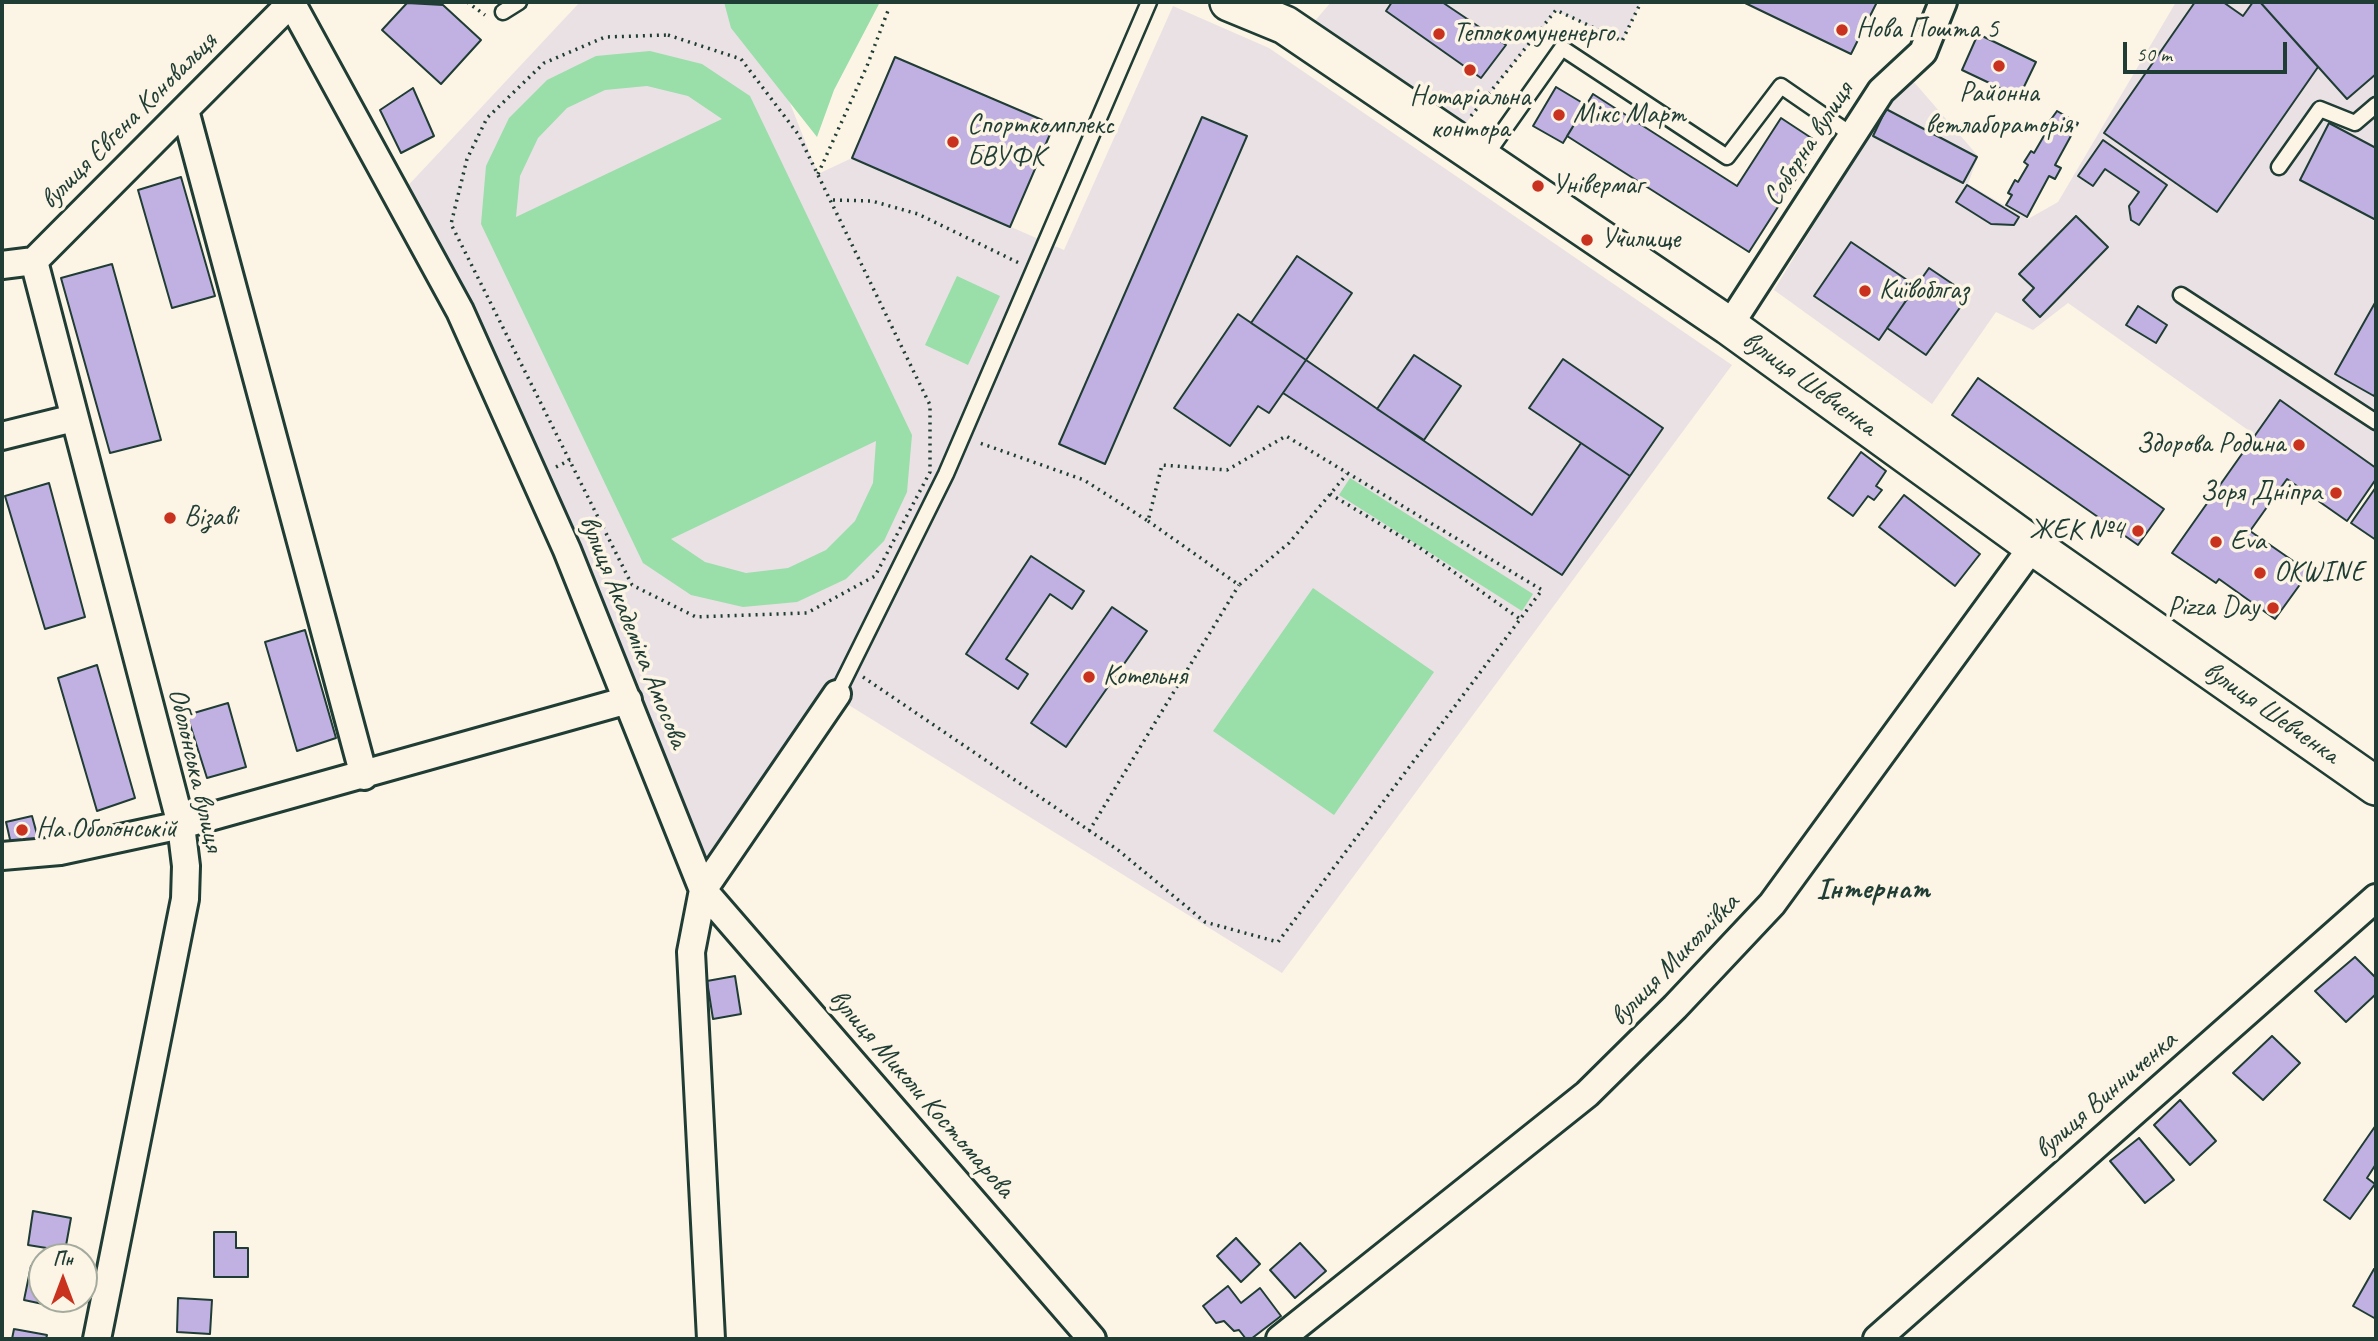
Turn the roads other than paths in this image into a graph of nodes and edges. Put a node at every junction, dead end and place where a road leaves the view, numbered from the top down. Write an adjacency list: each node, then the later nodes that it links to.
1 (291, 2): 8 (street, вулиця Євгена Коновальця); 21 (street, вулиця Академіка Амосова)
2 (519, 2): 6 (lane)
3 (1149, 2): 20 (lane)
4 (1229, 2): 15 (street, вулиця Шевченка)
5 (1943, 2): 9 (street, Соборна вулиця)
6 (503, 12)
7 (2376, 105): 11 (lane)
8 (185, 110): 12 (street, вулиця Євгена Коновальця); 22 (street)
9 (1852, 135): 10 (lane); 15 (street, Соборна вулиця)
10 (1494, 144)
11 (2279, 167)
12 (34, 261): 13 (street); 16 (street, Оболонська вулиця)
13 (2, 265)
14 (2181, 295): 17 (lane)
15 (1729, 326): 19 (street, вулиця Шевченка)
16 (74, 418): 18 (street); 24 (street, Оболонська вулиця)
17 (2376, 422)
18 (2, 436)
19 (2033, 546): 23 (street, вулиця Шевченка); 31 (street, вулиця Миколаївка)
20 (837, 694): 26 (street)
21 (628, 700): 22 (street); 26 (street, вулиця Академіка Амосова)
22 (364, 776): 24 (street)
23 (2376, 786)
24 (181, 825): 25 (street); 28 (street, Оболонська вулиця)
25 (2, 856)
26 (703, 890): 29 (street); 30 (street, вулиця Миколи Костомарова)
27 (2376, 898): 32 (street, вулиця Винниченка)
28 (97, 1339)
29 (711, 1339)
30 (1092, 1339)
31 (1280, 1339)
32 (1877, 1339)

